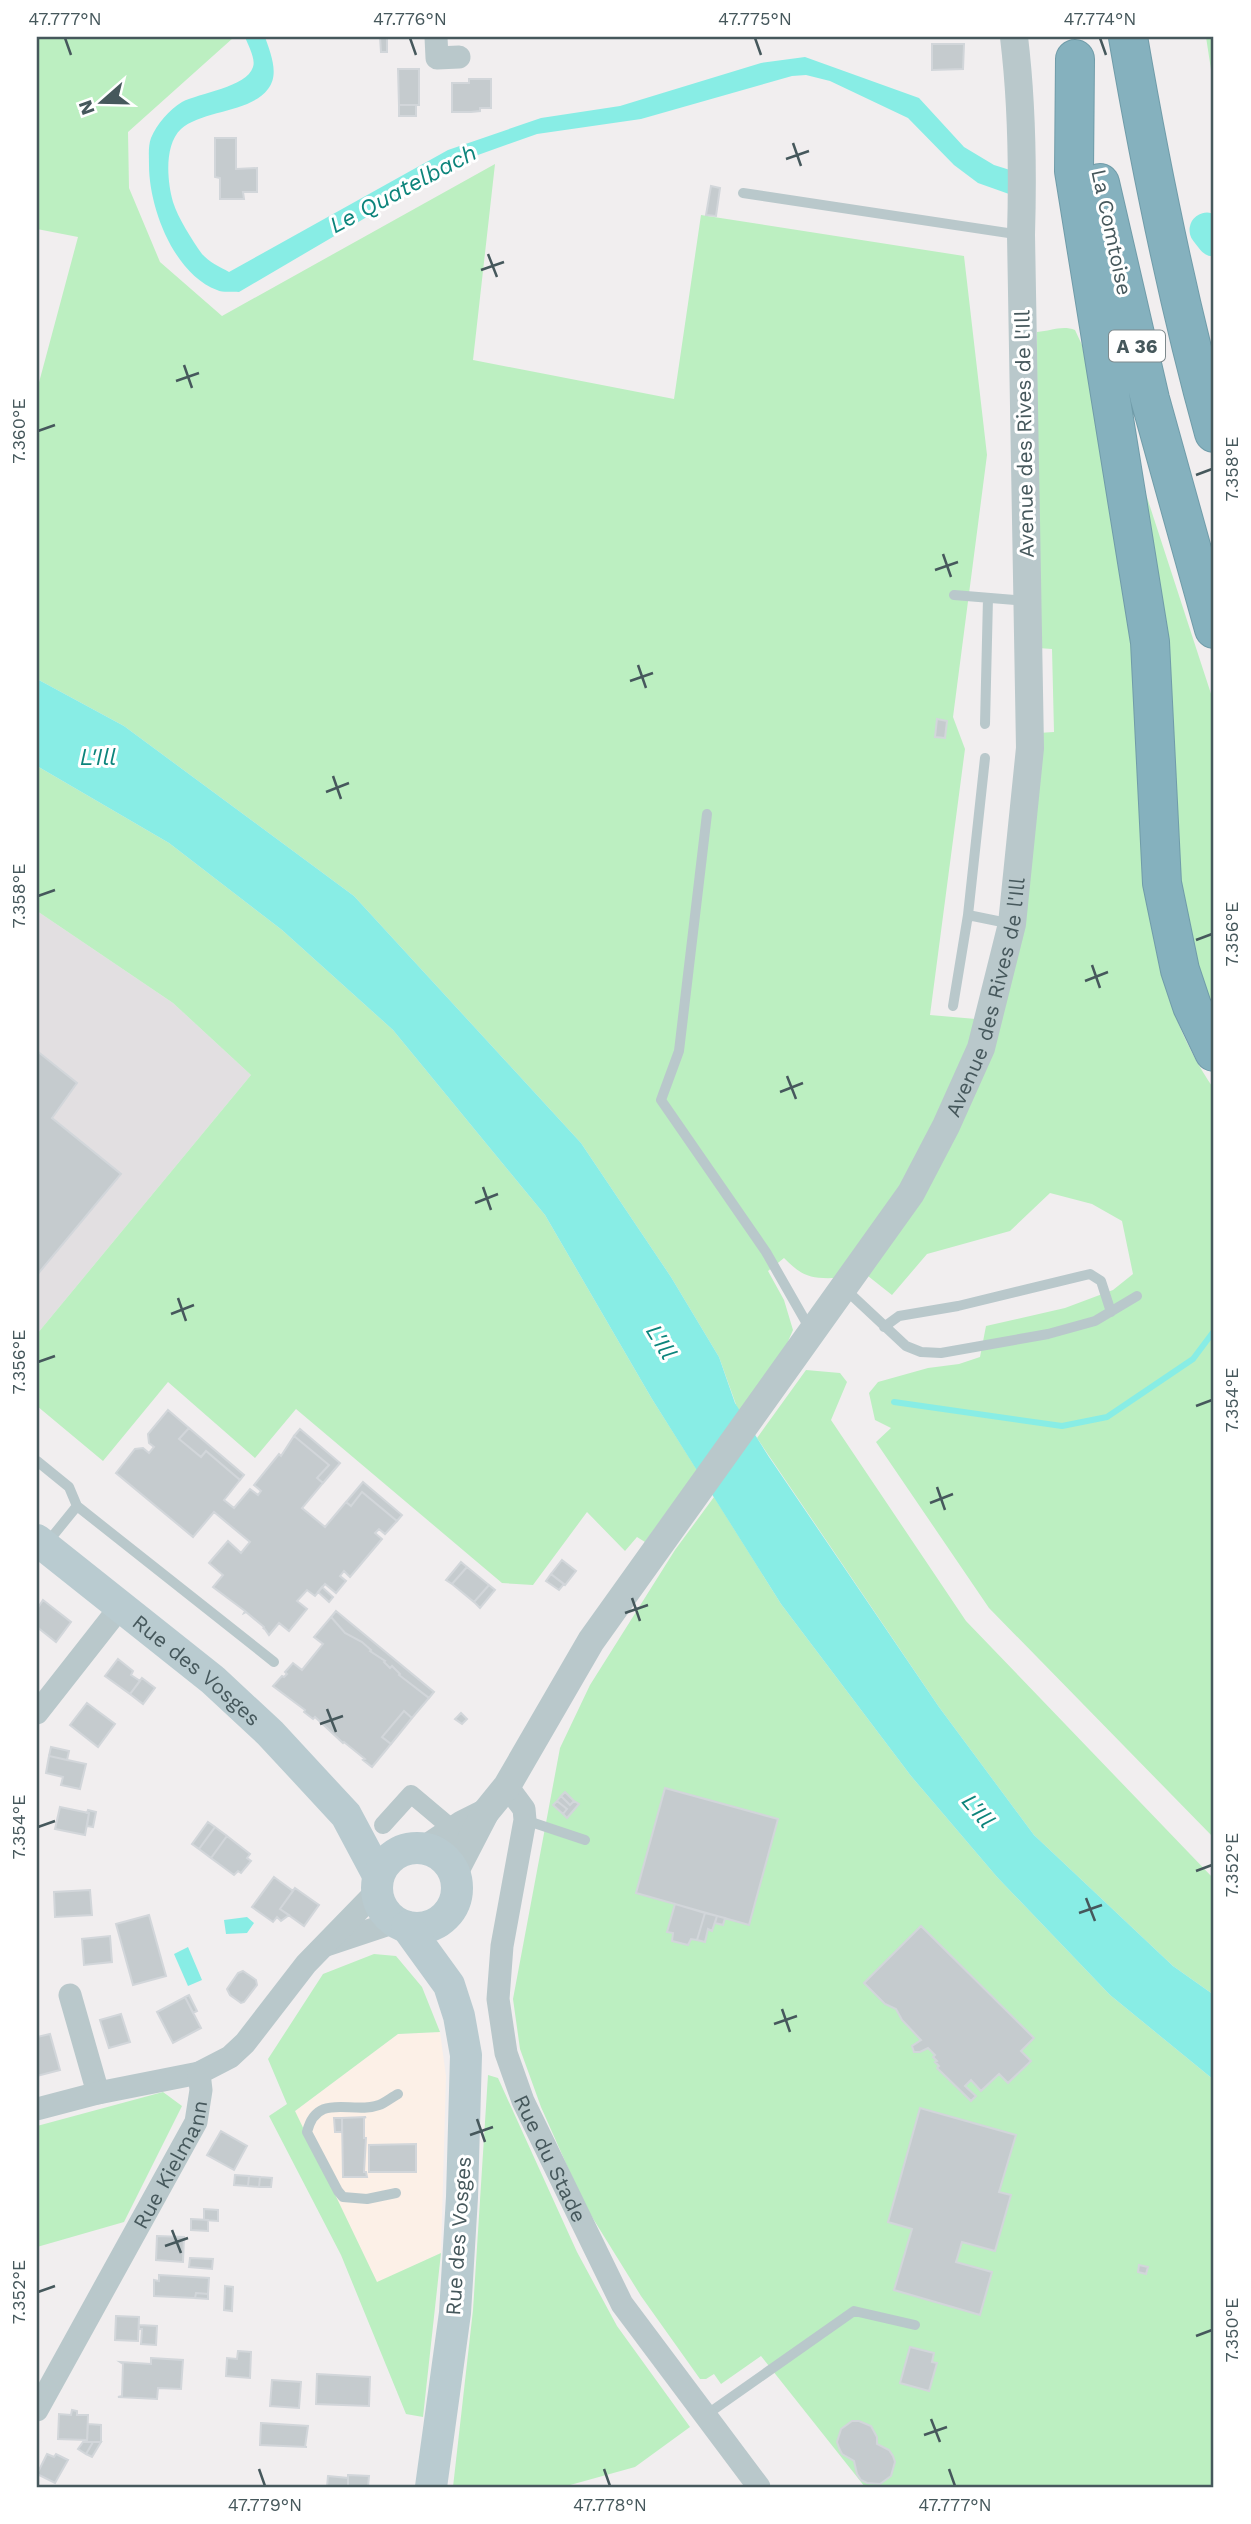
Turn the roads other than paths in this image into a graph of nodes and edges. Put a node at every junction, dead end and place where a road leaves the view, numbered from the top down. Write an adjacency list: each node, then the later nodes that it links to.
1 (436, 37): 5 (street)
2 (1014, 37): 7 (street, Avenue des Rives de l'Ill)
3 (1128, 37): 8 (highway, A 36)
4 (1074, 48): 13 (highway, La Comtoise / A 36); 20 (highway)
5 (459, 57)
6 (743, 193): 7 (lane)
7 (1021, 222): 12 (street, Avenue des Rives de l'Ill)
8 (1207, 396): 9 (highway, A 36)
9 (1214, 433)
10 (954, 595): 11 (lane)
11 (988, 598): 12 (lane); 14 (lane)
12 (1026, 601): 18 (street, Avenue des Rives de l'Ill)
13 (1214, 629)
14 (985, 724)
15 (985, 758): 17 (lane)
16 (706, 814): 25 (lane)
17 (968, 915): 18 (lane); 19 (lane)
18 (1012, 924): 21 (street, Avenue des Rives de l'Ill)
19 (953, 1006)
20 (1214, 1052)
21 (844, 1288): 24 (lane); 25 (street, Avenue des Rives de l'Ill)
22 (1137, 1296): 23 (lane)
23 (1111, 1312): 24 (lane); 24 (lane)
24 (884, 1327)
25 (812, 1332): 32 (street, Avenue des Rives de l'Ill)
26 (37, 1461): 27 (lane)
27 (77, 1506): 28 (lane); 30 (lane)
28 (41, 1543): 29 (main road, Rue des Vosges)
29 (121, 1606): 31 (street); 34 (main road, Rue des Vosges)
30 (274, 1662)
31 (37, 1713)
32 (507, 1786): 33 (street, Avenue des Rives de l'Ill); 35 (street)
33 (485, 1812): 39 (street, Avenue des Rives de l'Ill); 40 (street, Avenue des Rives de l'Ill)
34 (346, 1815): 39 (main road, Rue des Vosges); 41 (main road, Rue des Vosges)
35 (525, 1820): 38 (lane); 54 (street, Rue du Stade)
36 (383, 1825): 37 (street)
37 (449, 1826)
38 (585, 1840)
39 (414, 1849): 40 (main road, Rue des Vosges); 41 (main road)
40 (454, 1873): 42 (main road, Rue des Vosges)
41 (377, 1883): 43 (main road, Rue des Vosges); 44 (street, Rue Kielmann)
42 (449, 1913): 43 (main road); 45 (main road, Rue des Vosges)
43 (401, 1925): 44 (street); 45 (main road, Rue des Vosges)
44 (323, 1946): 47 (street, Rue Kielmann)
45 (449, 1986): 55 (main road, Rue des Vosges)
46 (70, 1995): 48 (street)
47 (199, 2073): 48 (street); 53 (street, Rue Kielmann)
48 (98, 2093): 50 (street)
49 (398, 2094): 51 (lane)
50 (37, 2109)
51 (396, 2193)
52 (915, 2325): 54 (lane)
53 (37, 2410)
54 (705, 2415): 56 (street, Rue du Stade)
55 (431, 2487)
56 (759, 2487)

